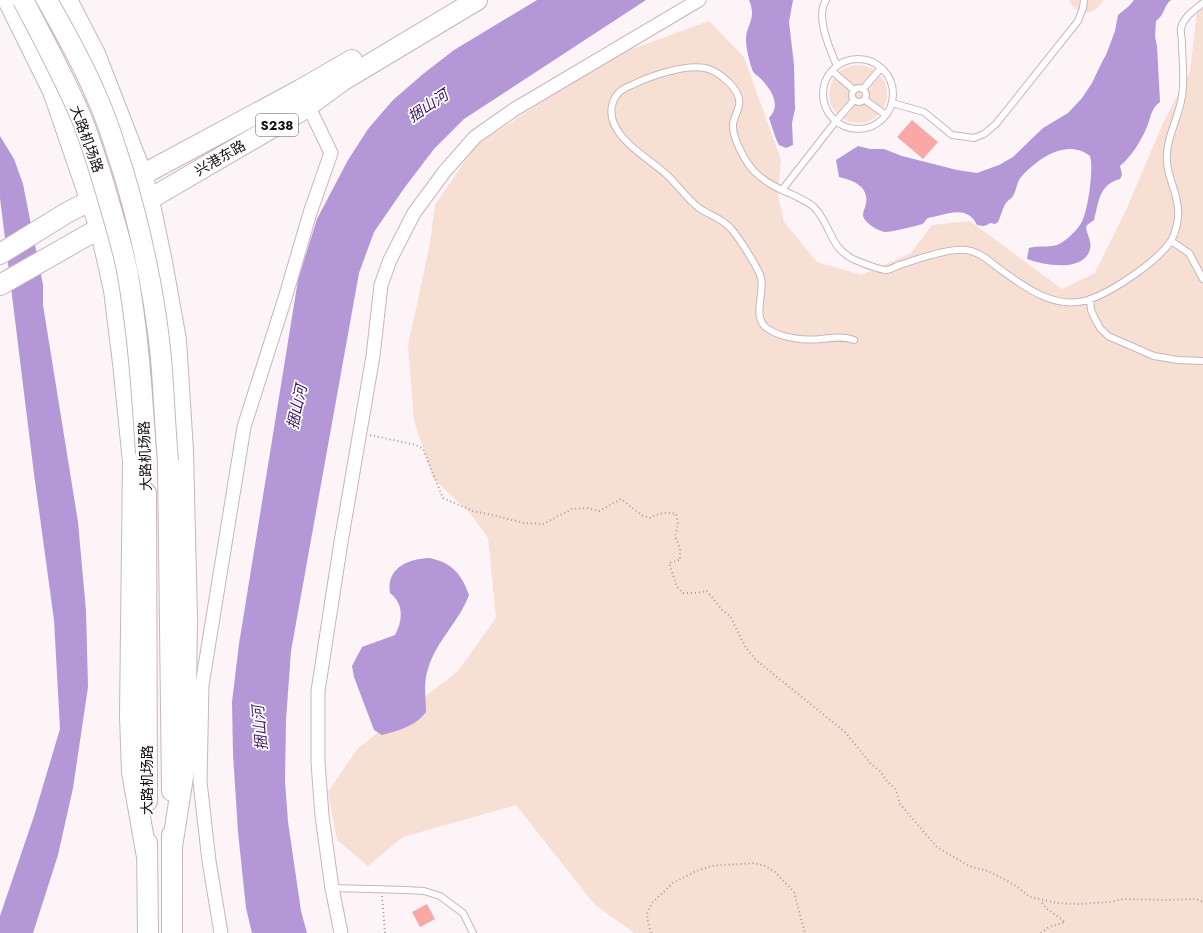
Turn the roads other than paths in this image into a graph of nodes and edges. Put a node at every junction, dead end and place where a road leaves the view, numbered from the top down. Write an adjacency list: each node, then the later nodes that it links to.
1 (8, 0): 24 (main road)
2 (23, 0): 35 (main road, 大路机场路, bridge)
3 (47, 0): 34 (main road, 大路机场路, bridge)
4 (67, 0): 22 (main road)
5 (454, 0): 16 (main road, 兴港东路 / S238)
6 (477, 0): 16 (main road, 兴港东路 / S238)
7 (699, 0): 36 (street)
8 (826, 0): 11 (lane)
9 (1084, 0): 19 (lane)
10 (1203, 3): 27 (lane)
11 (837, 66): 12 (lane); 13 (lane)
12 (881, 68): 14 (lane); 19 (lane)
13 (832, 71): 15 (lane); 21 (lane)
14 (863, 89): 15 (lane); 18 (lane)
15 (854, 90): 17 (lane)
16 (304, 98): 22 (main road, 兴港东路 / S238); 25 (main road, 兴港东路 / S238); 39 (street)
17 (854, 100): 18 (lane); 21 (lane)
18 (865, 100): 20 (lane)
19 (892, 103): 20 (lane)
20 (886, 115): 21 (lane)
21 (836, 121): 23 (lane)
22 (142, 175): 24 (main road, 兴港东路 / S238); 25 (main road)
23 (782, 190): 31 (lane); 32 (lane)
24 (91, 200): 26 (main road); 28 (main road, 兴港东路 / S238)
25 (149, 200): 26 (main road, 兴港东路 / S238); 34 (main road)
26 (100, 228): 30 (main road, 兴港东路 / S238); 35 (main road)
27 (1171, 241): 29 (lane); 31 (lane)
28 (0, 254)
29 (1203, 279)
30 (0, 285)
31 (1090, 299): 33 (lane)
32 (854, 340)
33 (1203, 362)
34 (172, 847): 38 (main road, 大路机场路)
35 (147, 857): 37 (main road, 大路机场路)
36 (332, 888): 40 (street); 41 (lane)
37 (148, 933)
38 (172, 933)
39 (221, 933)
40 (341, 933)
41 (473, 933)

